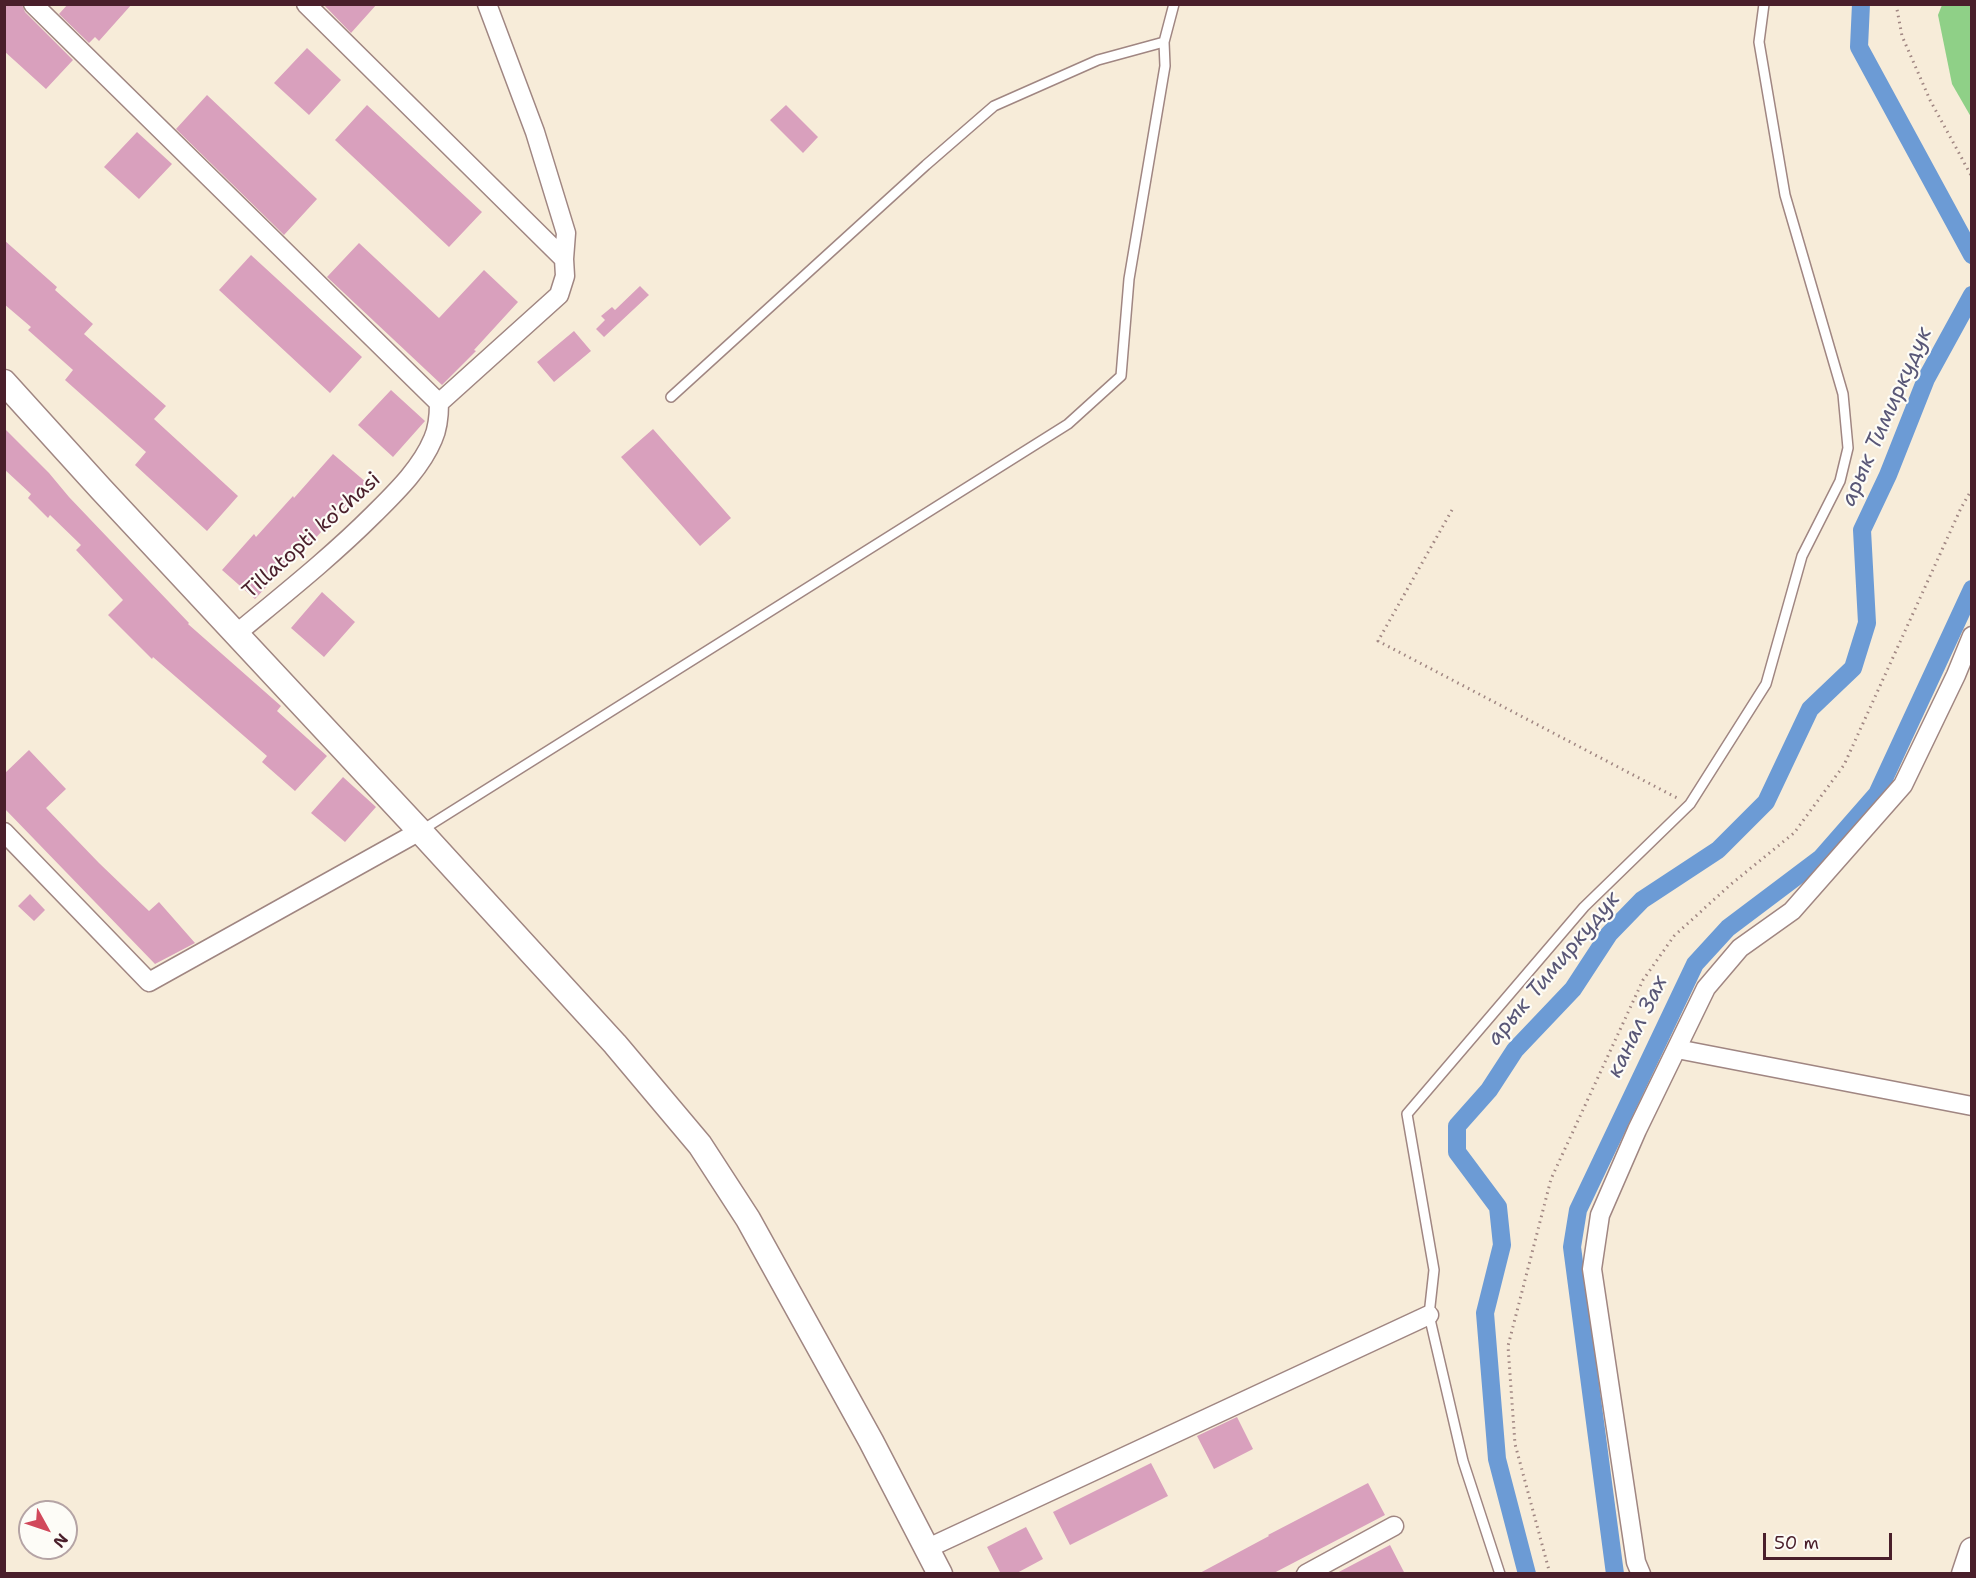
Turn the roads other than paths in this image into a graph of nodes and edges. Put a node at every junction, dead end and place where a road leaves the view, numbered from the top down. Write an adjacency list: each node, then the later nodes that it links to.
1 (33, 4): 10 (street)
2 (306, 4): 7 (street)
3 (487, 4): 7 (street)
4 (1174, 4): 6 (lane)
5 (1764, 4): 17 (lane)
6 (1164, 42): 9 (lane); 13 (lane)
7 (564, 259): 10 (street)
8 (4, 382): 11 (main road)
9 (671, 397)
10 (439, 403): 11 (street, Tillatopti ko'chasi)
11 (236, 634): 13 (main road)
12 (1971, 636): 15 (street)
13 (420, 831): 14 (street); 19 (main road)
14 (4, 832)
15 (1677, 1049): 16 (street); 24 (street)
16 (1971, 1106)
17 (1429, 1315): 19 (street); 23 (lane)
18 (1395, 1526): 22 (street)
19 (926, 1549): 21 (main road)
20 (1971, 1550): 25 (main road)
21 (940, 1574)
22 (1306, 1574)
23 (1500, 1574)
24 (1641, 1574)
25 (1964, 1574)

